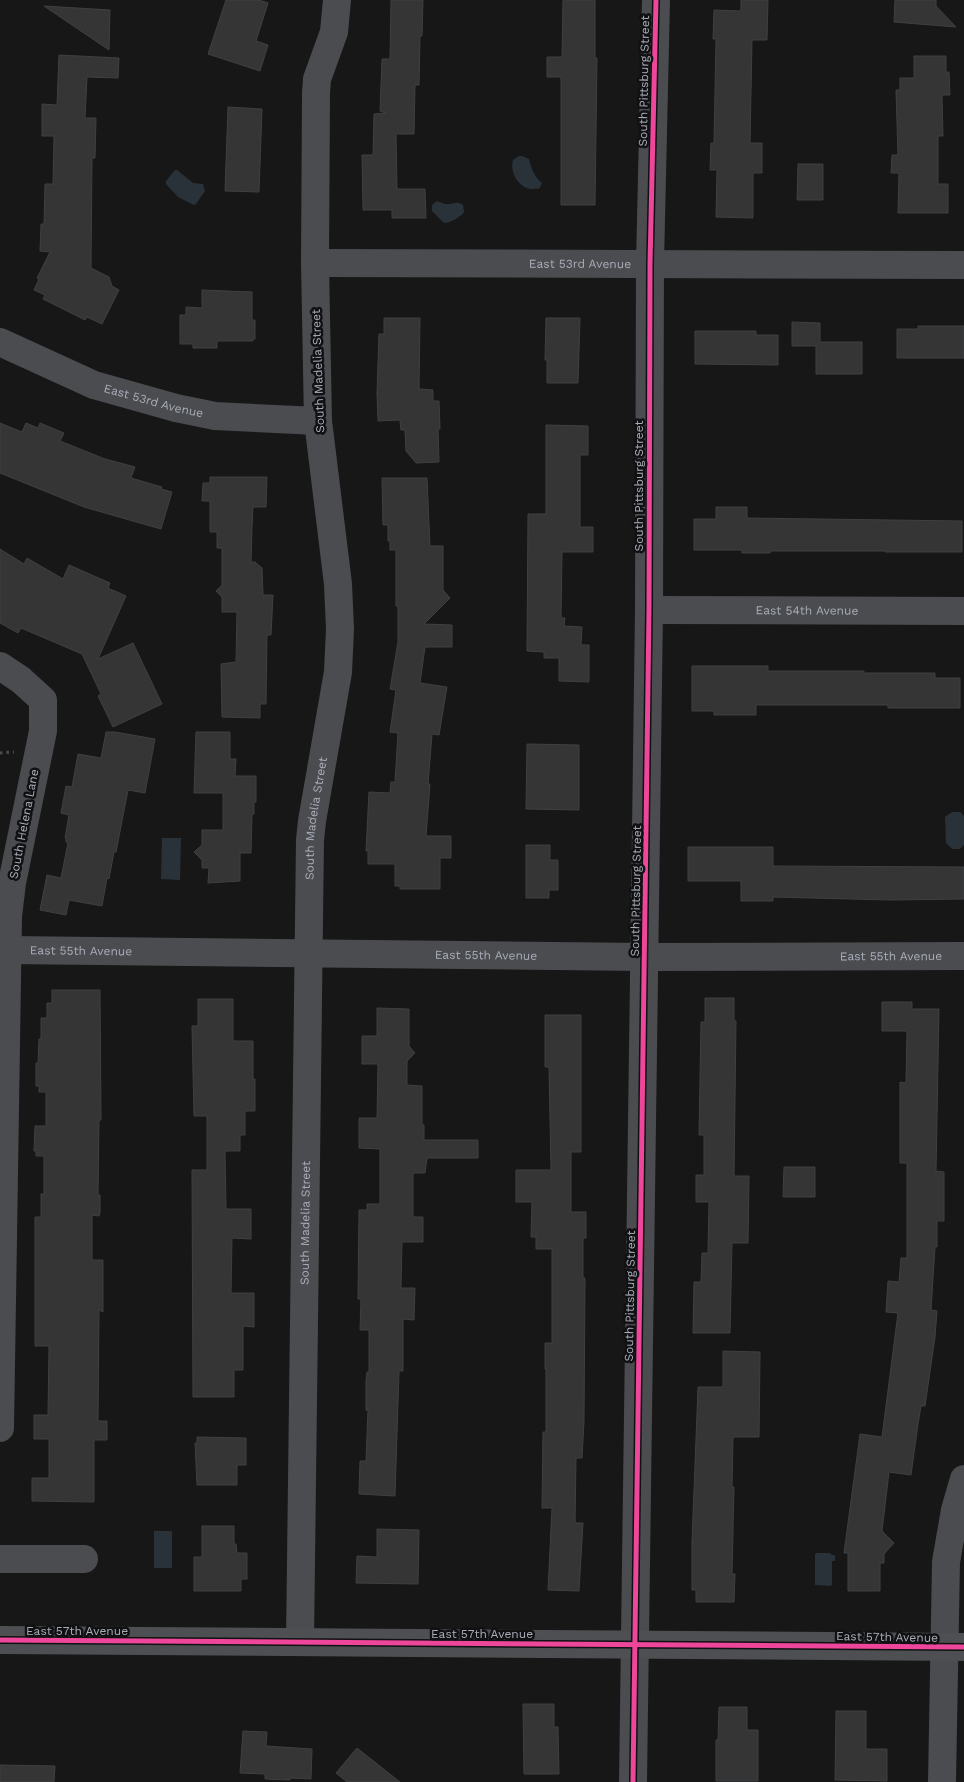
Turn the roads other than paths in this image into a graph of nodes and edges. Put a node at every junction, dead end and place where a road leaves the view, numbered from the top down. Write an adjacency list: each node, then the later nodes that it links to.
1 (337, 0): 3 (street, South Madelia Street)
2 (656, 0): 4 (street, South Pittsburg Street)
3 (315, 263): 4 (street, East 53rd Avenue); 7 (street, South Madelia Street)
4 (650, 264): 5 (street, East 53rd Avenue); 8 (street, South Pittsburg Street)
5 (964, 265)
6 (0, 342): 7 (street, East 53rd Avenue)
7 (318, 421): 12 (street, South Madelia Street)
8 (649, 610): 9 (street, East 54th Avenue); 14 (street, South Pittsburg Street)
9 (964, 611)
10 (0, 666): 11 (street, South Helena Lane)
11 (7, 950): 12 (street, East 55th Avenue); 15 (street, South Helena Lane)
12 (309, 953): 14 (street, East 55th Avenue); 21 (street, South Madelia Street)
13 (964, 956): 14 (street, East 55th Avenue)
14 (645, 957): 22 (street, South Pittsburg Street)
15 (2, 1132): 16 (street, South Helena Lane)
16 (0, 1428)
17 (964, 1479): 23 (street)
18 (0, 1558): 19 (street)
19 (84, 1559)
20 (0, 1640): 21 (main road, East 57th Avenue)
21 (300, 1642): 22 (main road, East 57th Avenue)
22 (634, 1645): 23 (main road, East 57th Avenue); 24 (street, South Pittsburg Street)
23 (954, 1647): 25 (street)
24 (633, 1782)
25 (942, 1782)

